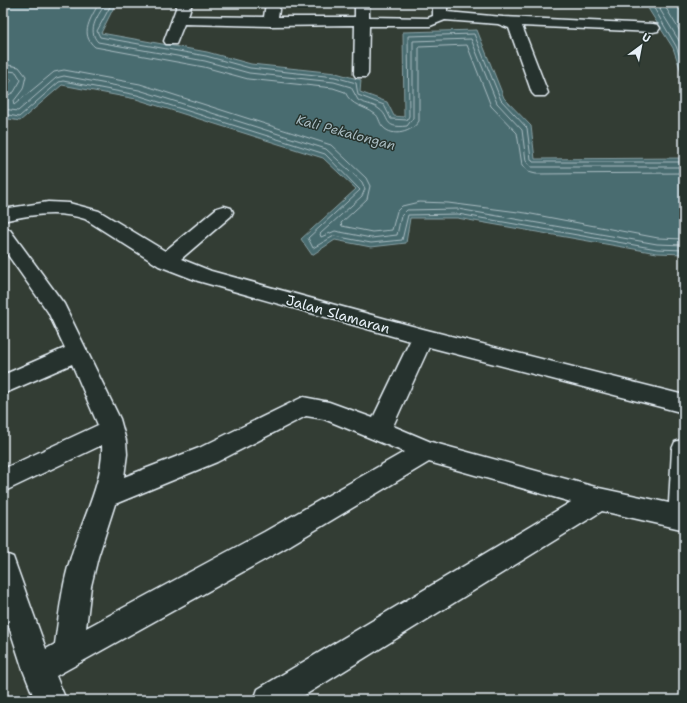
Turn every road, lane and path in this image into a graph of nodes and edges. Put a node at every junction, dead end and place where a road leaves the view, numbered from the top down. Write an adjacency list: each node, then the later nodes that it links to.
1 (185, 3): 5 (street)
2 (273, 3): 8 (street)
3 (362, 3): 6 (street)
4 (441, 10): 6 (street); 7 (street)
5 (180, 17): 8 (street); 10 (street)
6 (363, 21): 8 (street); 11 (street)
7 (503, 21): 9 (street); 12 (street)
8 (270, 22)
9 (652, 28)
10 (171, 41)
11 (361, 74)
12 (540, 93)
13 (224, 212): 16 (street)
14 (3, 215): 16 (street, Jalan Slamaran)
15 (3, 234): 18 (street)
16 (166, 261): 17 (street, Jalan Slamaran)
17 (423, 337): 20 (street, Jalan Slamaran); 22 (street)
18 (78, 352): 19 (street); 21 (street)
19 (3, 385)
20 (684, 404)
21 (110, 430): 25 (street); 26 (street)
22 (379, 430): 24 (street); 26 (street)
23 (684, 449): 28 (street)
24 (427, 451): 27 (street); 30 (street)
25 (3, 481)
26 (105, 496): 30 (street)
27 (599, 499): 28 (street); 33 (street)
28 (683, 518)
29 (3, 566): 31 (street)
30 (70, 651): 31 (street)
31 (38, 670): 32 (street)
32 (51, 700)
33 (269, 700)

